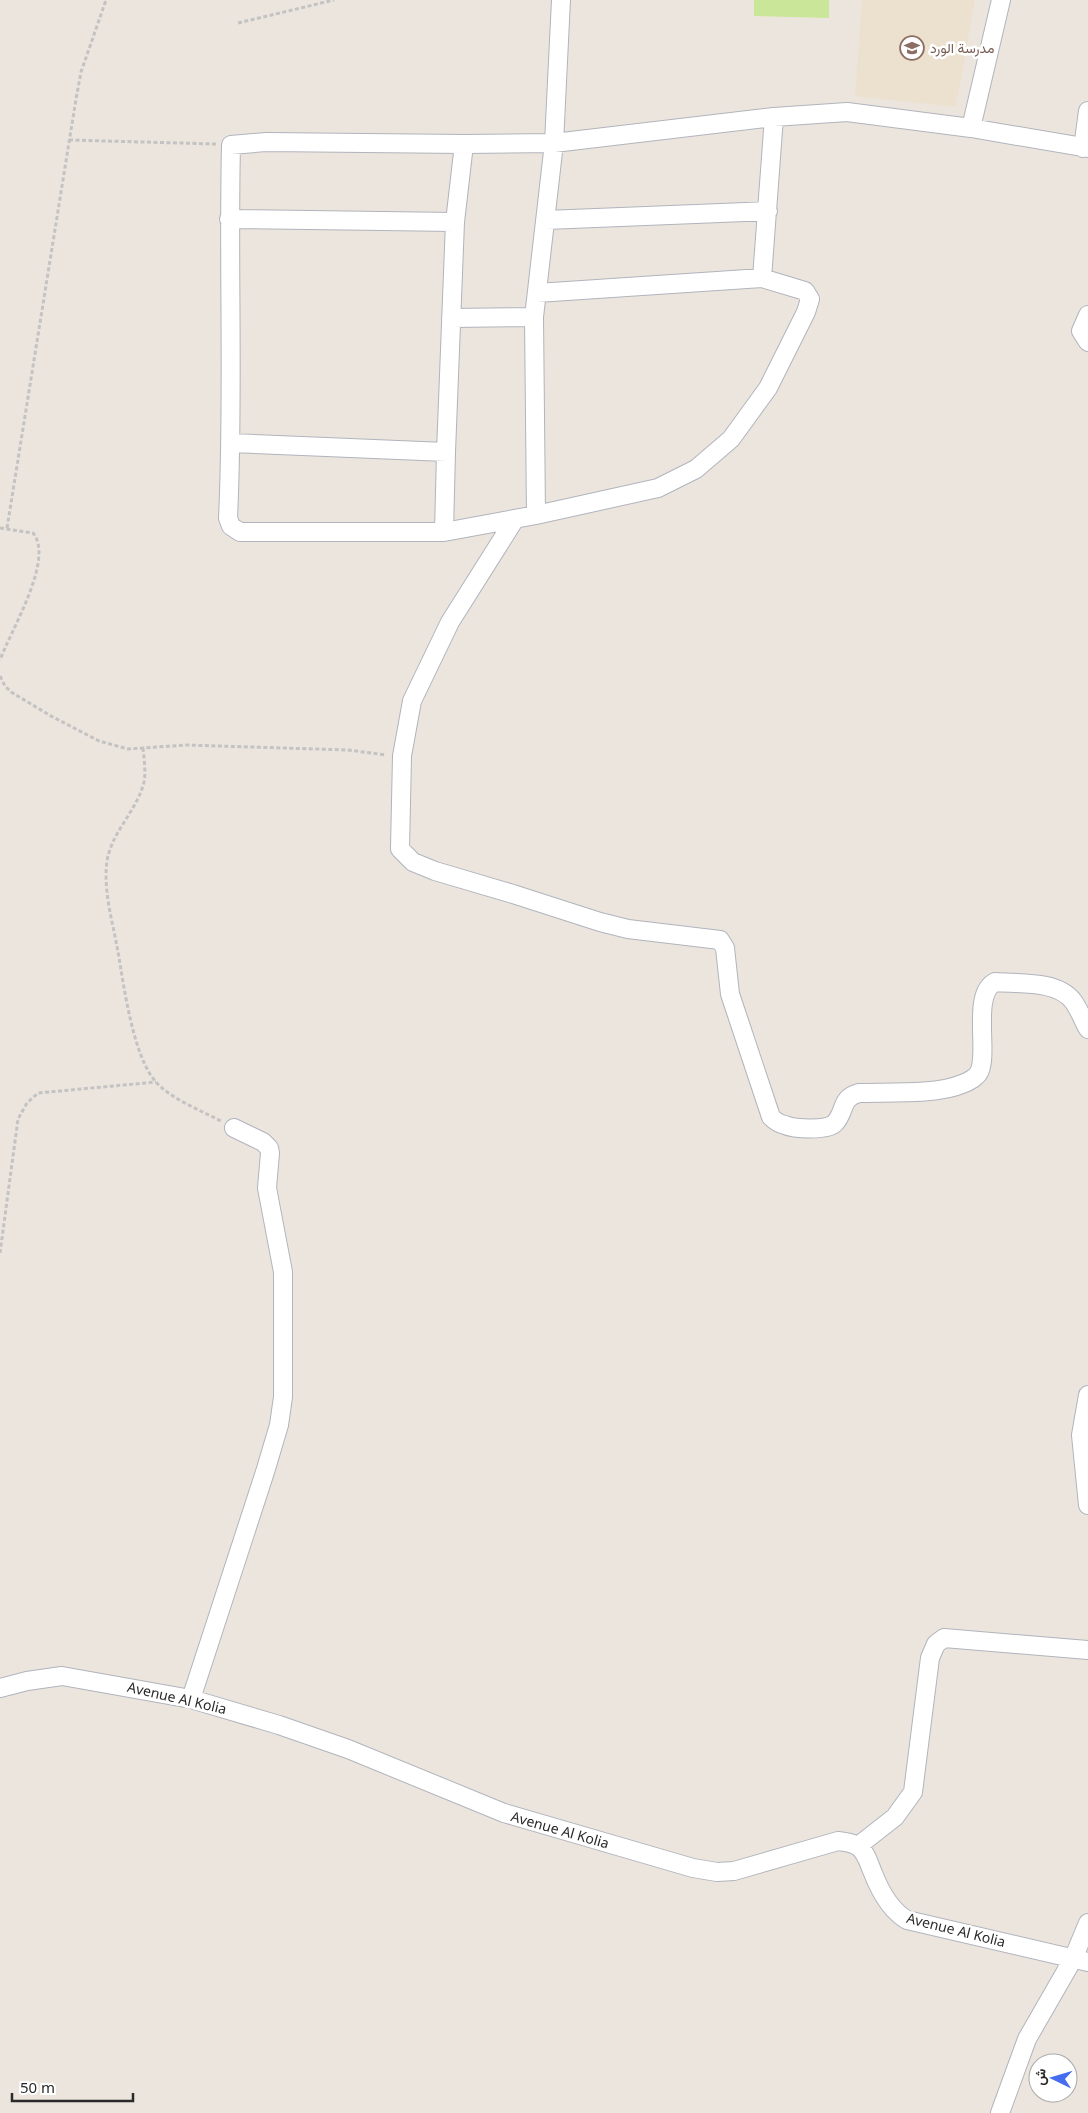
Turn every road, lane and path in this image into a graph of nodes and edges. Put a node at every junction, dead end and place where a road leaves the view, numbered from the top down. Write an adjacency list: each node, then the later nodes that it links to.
1 (106, 0): 9 (path)
2 (334, 0): 5 (path)
3 (561, 0): 10 (street)
4 (1001, 0): 8 (street)
5 (238, 24)
6 (1088, 112): 13 (street)
7 (774, 117): 8 (street); 10 (street); 14 (street)
8 (971, 128): 13 (street)
9 (69, 140): 12 (path); 29 (path)
10 (554, 143): 11 (street); 16 (street)
11 (464, 144): 12 (street); 17 (street)
12 (231, 145): 15 (street)
13 (1085, 148)
14 (768, 211): 16 (street); 18 (street)
15 (229, 219): 17 (street); 24 (street)
16 (546, 220): 19 (street)
17 (455, 222): 21 (street)
18 (762, 278): 19 (street); 26 (street)
19 (537, 293): 22 (street)
20 (1088, 315): 23 (street)
21 (451, 318): 22 (street); 25 (street)
22 (534, 318): 26 (street)
23 (1088, 342)
24 (232, 443): 25 (street); 30 (street)
25 (446, 452): 30 (street)
26 (536, 515): 27 (street)
27 (515, 519): 30 (street); 34 (street)
28 (0, 528): 29 (path)
29 (7, 528): 31 (path)
30 (444, 532)
31 (0, 660)
32 (0, 676): 33 (path)
33 (143, 748): 34 (path); 36 (path)
34 (402, 756): 35 (street)
35 (1088, 1028)
36 (156, 1082): 37 (path); 38 (path)
37 (234, 1128): 43 (street)
38 (0, 1253)
39 (1088, 1395): 40 (street)
40 (1088, 1505)
41 (1088, 1650): 44 (street)
42 (0, 1688): 43 (street, Avenue Al Kolia)
43 (191, 1698): 44 (street, Avenue Al Kolia)
44 (858, 1846): 46 (street, Avenue Al Kolia)
45 (1088, 1923): 46 (street)
46 (1080, 1960): 47 (street)
47 (1000, 2113)

